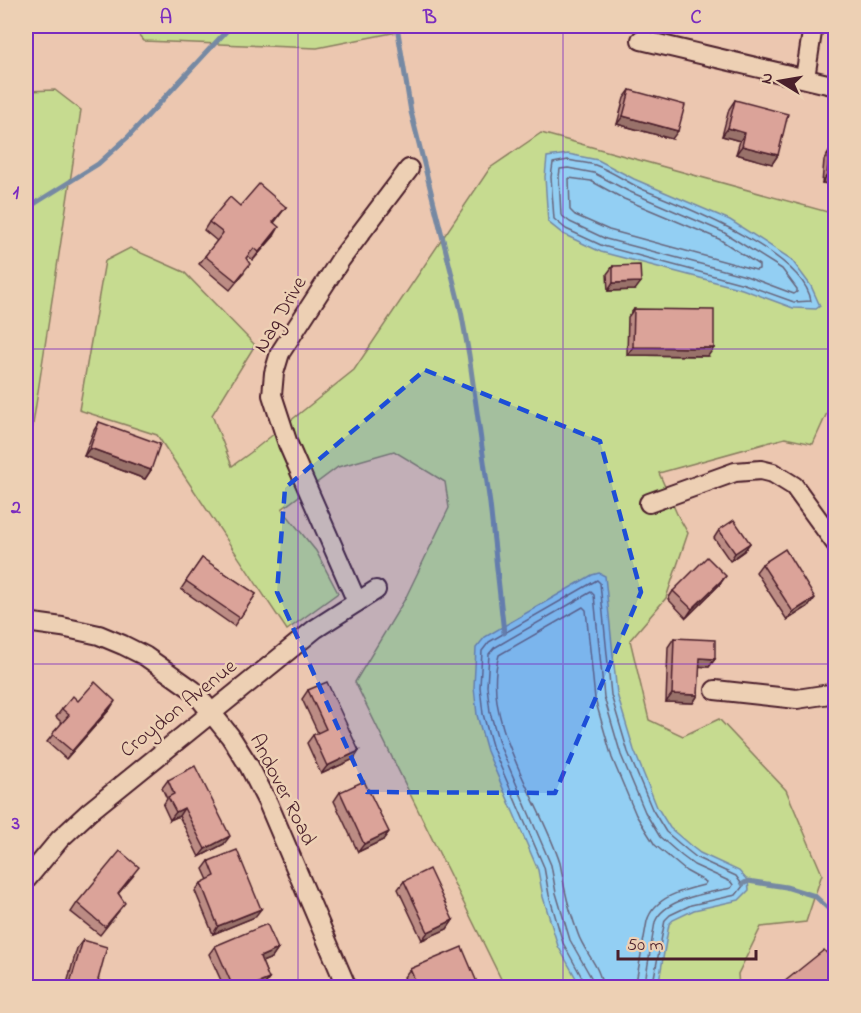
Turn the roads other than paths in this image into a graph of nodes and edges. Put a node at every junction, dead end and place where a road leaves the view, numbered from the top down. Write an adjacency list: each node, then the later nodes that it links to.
1 (813, 26): 3 (street)
2 (641, 40): 3 (street)
3 (805, 78): 4 (street)
4 (836, 86)
5 (409, 169): 9 (street, Nag Drive)
6 (649, 504): 7 (street)
7 (836, 544)
8 (376, 591): 9 (street, Croydon Avenue)
9 (357, 602): 13 (street, Croydon Avenue)
10 (26, 622): 13 (street, Andover Road)
11 (715, 690): 12 (street)
12 (836, 693)
13 (211, 712): 14 (street, Croydon Avenue); 15 (street, Andover Road)
14 (26, 880)
15 (347, 987)

